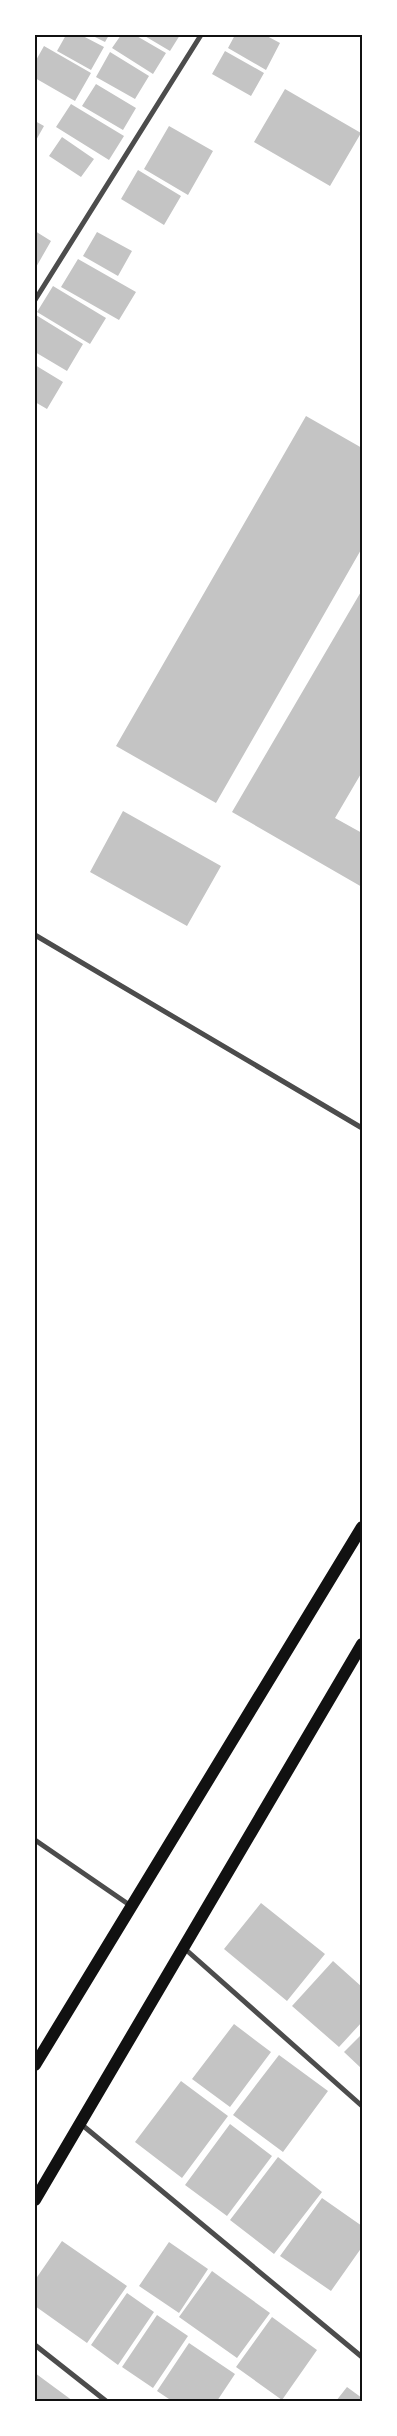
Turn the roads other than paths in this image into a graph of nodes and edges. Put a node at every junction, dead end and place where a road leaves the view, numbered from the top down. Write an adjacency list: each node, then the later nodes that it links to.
1 (201, 35): 2 (street)
2 (35, 300)
3 (35, 935): 4 (street)
4 (362, 1128)
5 (362, 1527): 8 (main road)
6 (362, 1644): 9 (main road)
7 (35, 1840): 8 (street)
8 (131, 1906): 10 (main road)
9 (183, 1947): 11 (street); 12 (main road)
10 (35, 2065)
11 (362, 2106)
12 (81, 2124): 13 (main road); 15 (street)
13 (35, 2200)
14 (35, 2345): 16 (street)
15 (362, 2357)
16 (106, 2401)

